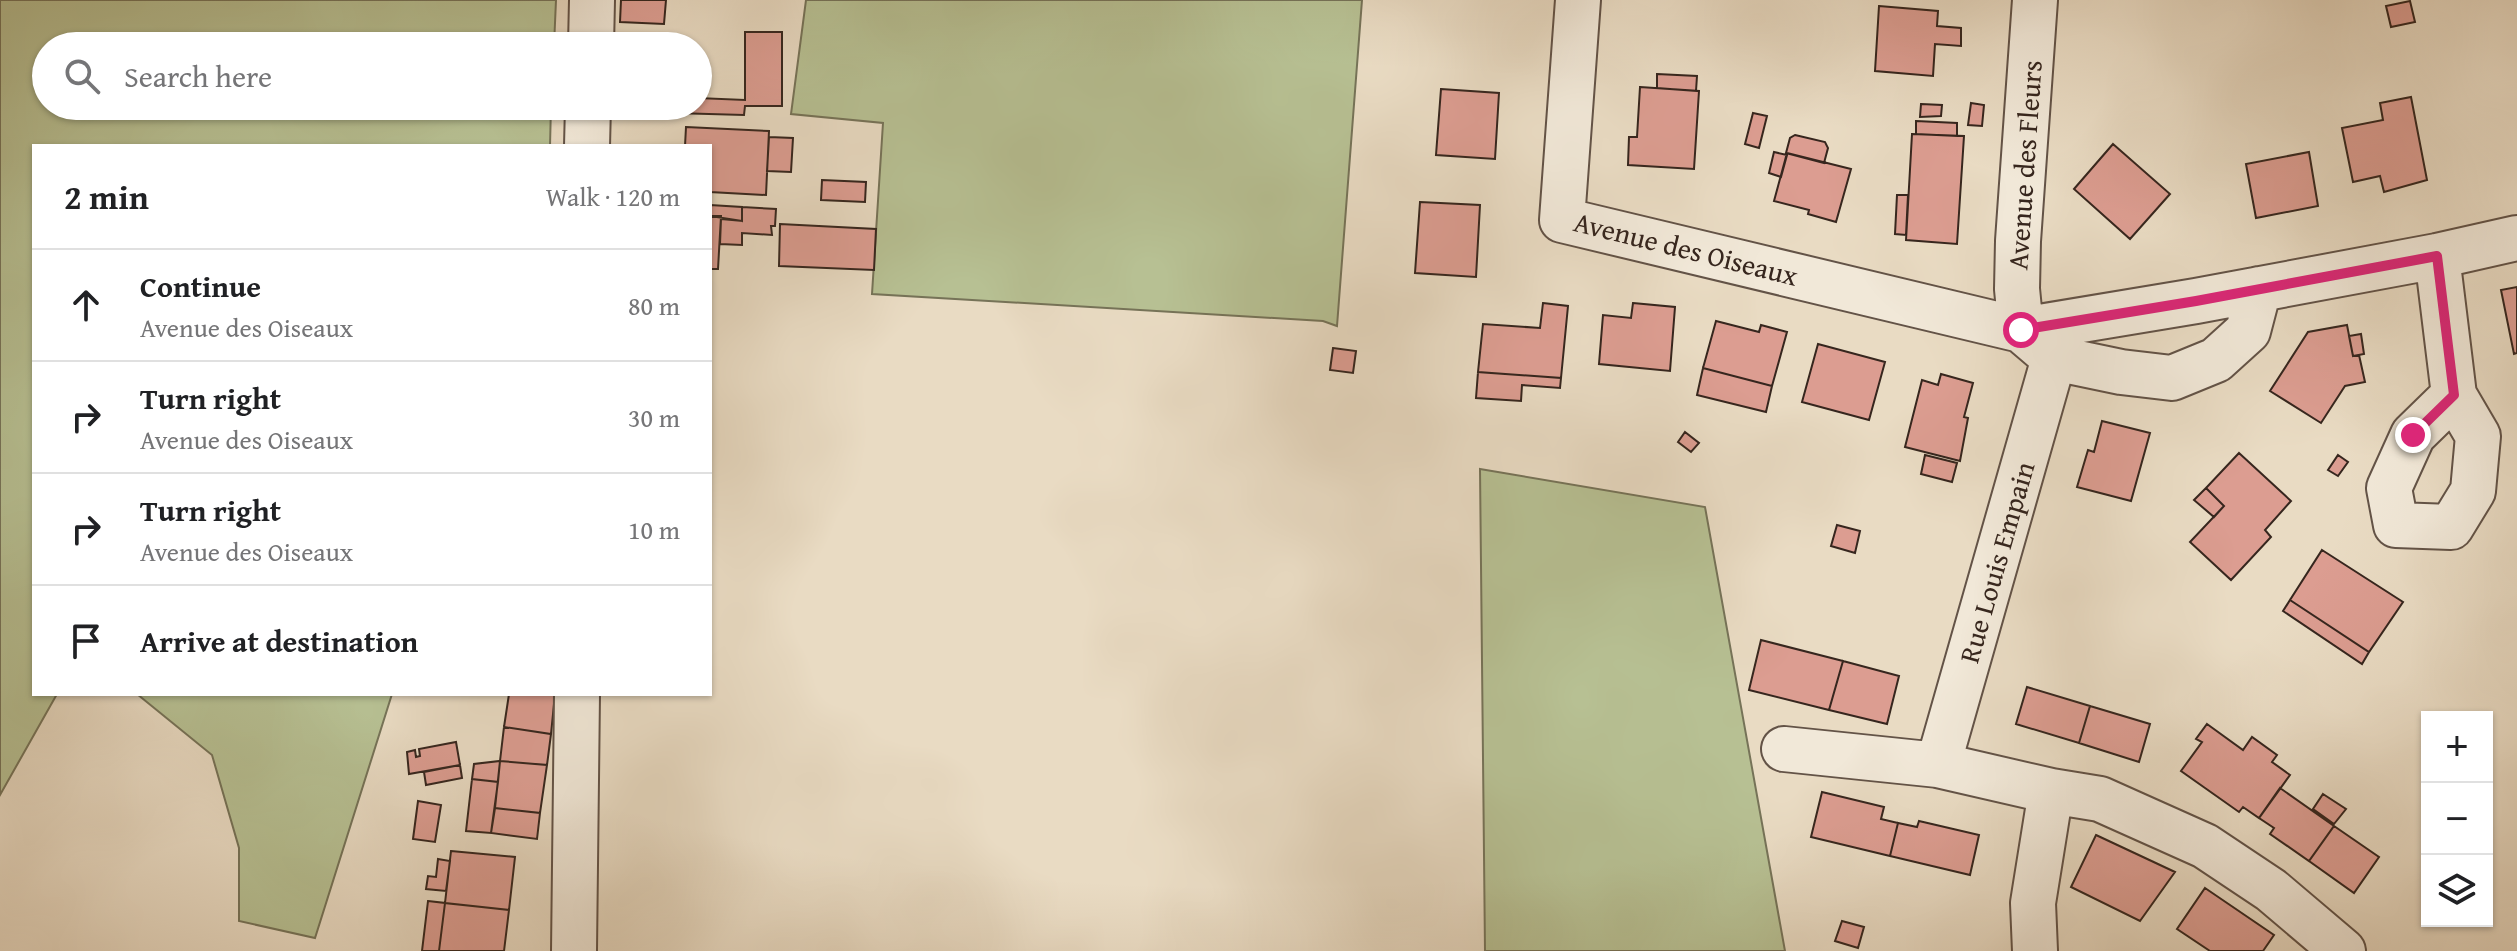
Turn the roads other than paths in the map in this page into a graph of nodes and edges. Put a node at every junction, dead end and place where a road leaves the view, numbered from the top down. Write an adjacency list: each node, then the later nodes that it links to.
1 (592, 0): 4 (street)
2 (1578, 0): 10 (street, Avenue des Oiseaux)
3 (2035, 0): 10 (street, Avenue des Fleurs)
4 (591, 32)
5 (588, 120): 6 (street)
6 (587, 144)
7 (2517, 238): 8 (street, Avenue des Oiseaux)
8 (2437, 256): 9 (street, Avenue des Oiseaux); 12 (street)
9 (2259, 289): 10 (street, Avenue des Oiseaux); 11 (street, Avenue des Oiseaux)
10 (2021, 330): 11 (street, Avenue des Oiseaux)
11 (2054, 358): 15 (street, Rue Louis Empain)
12 (2454, 395)
13 (577, 696): 17 (street)
14 (1784, 749): 15 (street)
15 (1938, 765): 16 (street)
16 (2051, 791): 18 (street); 19 (street)
17 (574, 951)
18 (2035, 951)
19 (2343, 951)

